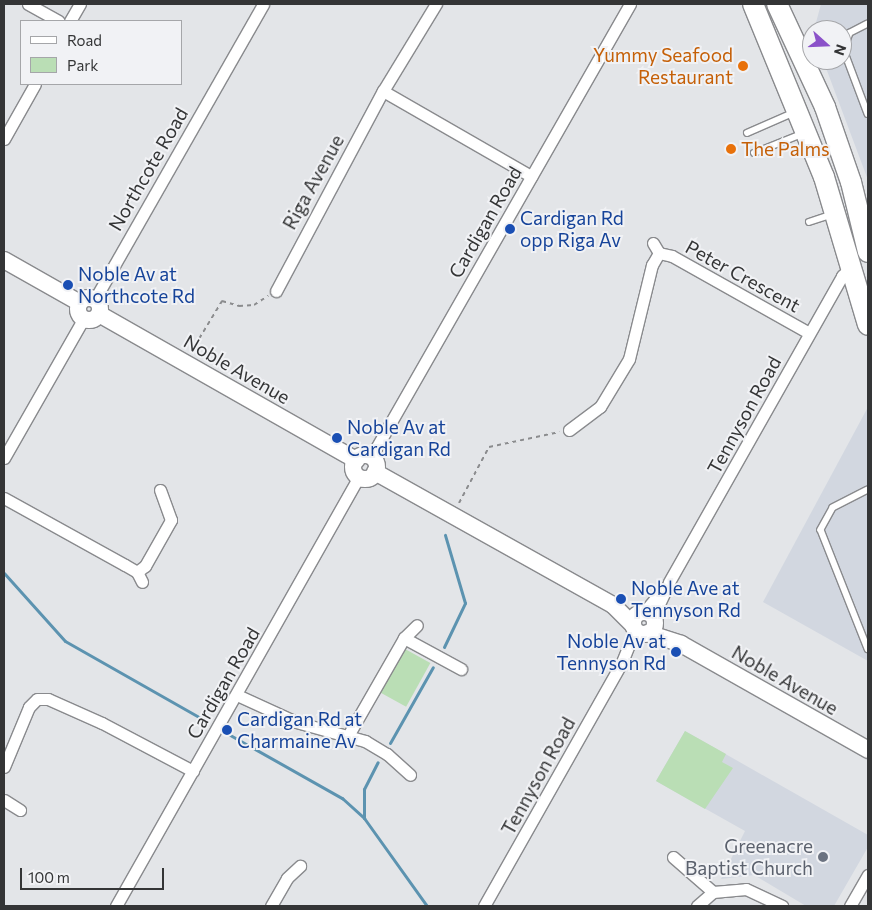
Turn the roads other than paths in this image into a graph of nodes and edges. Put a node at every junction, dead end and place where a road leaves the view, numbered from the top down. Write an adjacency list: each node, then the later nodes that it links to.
1 (28, 4): 9 (street)
2 (80, 4): 10 (street)
3 (263, 4): 28 (street, Northcote Road)
4 (436, 4): 14 (street, Riga Avenue)
5 (630, 4): 21 (street, Cardigan Road)
6 (753, 4): 15 (highway)
7 (777, 4): 12 (highway)
8 (789, 4): 12 (highway)
9 (57, 20)
10 (71, 20)
11 (868, 24): 16 (lane)
12 (798, 46): 24 (highway)
13 (34, 85): 19 (street)
14 (383, 92): 21 (street); 27 (street, Riga Avenue)
15 (798, 111): 17 (highway); 18 (lane)
16 (868, 114)
17 (806, 132): 20 (lane); 22 (highway)
18 (747, 133)
19 (4, 139)
20 (754, 153)
21 (531, 176): 33 (street, Cardigan Road)
22 (835, 213): 23 (lane); 26 (highway)
23 (809, 222)
24 (868, 252)
25 (4, 260): 28 (street, Noble Avenue)
26 (851, 267): 29 (highway); 30 (street, Tennyson Road)
27 (276, 291)
28 (89, 309): 32 (street, Northcote Road); 33 (street, Noble Avenue)
29 (868, 325)
30 (810, 333): 31 (street, Peter Crescent); 38 (street, Tennyson Road)
31 (569, 430)
32 (4, 458)
33 (367, 463): 34 (street); 38 (street, Noble Avenue)
34 (359, 477): 43 (street, Cardigan Road)
35 (160, 490): 37 (street)
36 (868, 490): 41 (lane)
37 (4, 498)
38 (644, 623): 45 (street, Noble Avenue); 57 (street, Tennyson Road)
39 (417, 625): 40 (street)
40 (404, 638): 42 (street); 44 (street)
41 (868, 649)
42 (461, 668)
43 (237, 695): 44 (street); 47 (street, Cardigan Road)
44 (348, 734): 48 (street)
45 (868, 750)
46 (4, 767): 47 (street)
47 (193, 771): 55 (street, Cardigan Road)
48 (410, 776)
49 (4, 800): 50 (street)
50 (20, 810)
51 (673, 857): 54 (street)
52 (300, 866): 56 (street)
53 (868, 875): 60 (street)
54 (713, 892): 58 (street); 59 (street)
55 (116, 906)
56 (271, 906)
57 (484, 906)
58 (697, 906)
59 (782, 906)
60 (850, 906)

